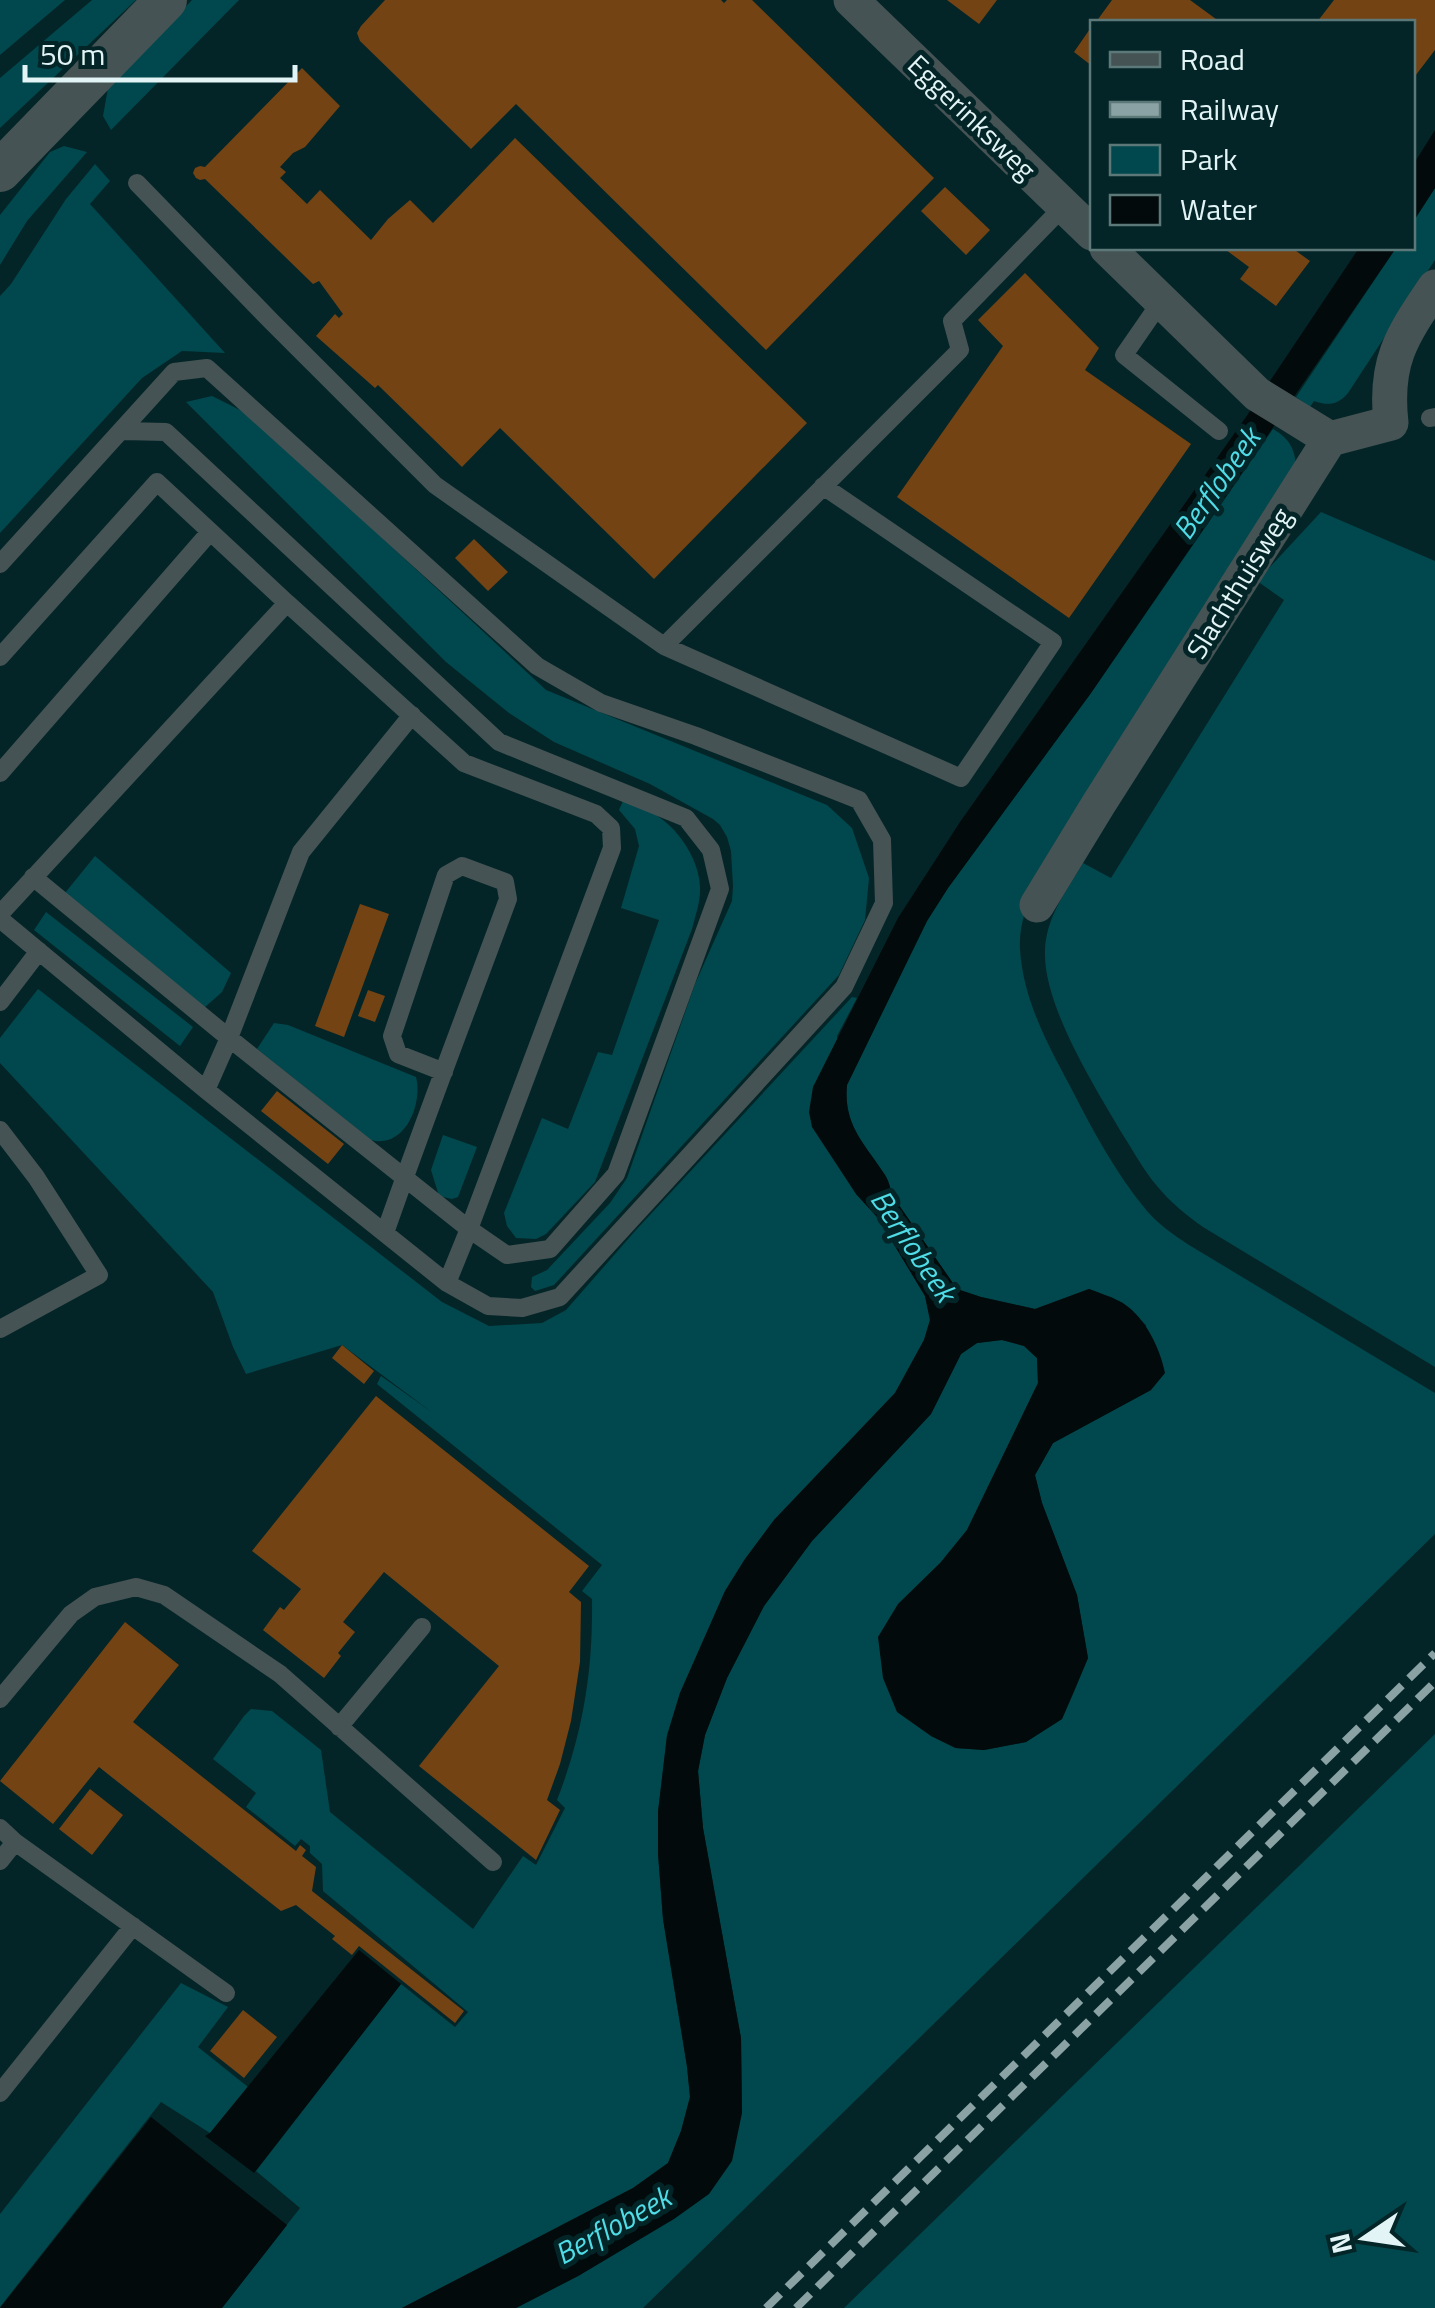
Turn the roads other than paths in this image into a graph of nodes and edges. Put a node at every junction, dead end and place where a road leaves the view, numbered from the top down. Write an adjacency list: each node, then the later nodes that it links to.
1 (166, 0): 3 (street)
2 (852, 0): 5 (street, Eggerinksweg)
3 (0, 171)
4 (137, 183): 17 (lane)
5 (1064, 206): 6 (street, Eggerinksweg); 13 (lane)
6 (1090, 231)
7 (1110, 250): 9 (street)
8 (1435, 287): 12 (street)
9 (1162, 300): 11 (lane); 12 (street)
10 (124, 431): 15 (lane); 31 (lane); 33 (lane)
11 (1218, 431)
12 (1330, 439): 22 (street, Slachthuisweg)
13 (823, 486): 17 (lane); 17 (lane)
14 (210, 532): 16 (lane); 18 (lane); 20 (lane)
15 (0, 564)
16 (286, 603): 19 (lane); 21 (lane)
17 (664, 646)
18 (0, 657)
19 (412, 716): 26 (lane); 31 (lane)
20 (0, 773)
21 (32, 876): 23 (lane); 26 (lane)
22 (1037, 905)
23 (0, 916): 24 (lane)
24 (40, 952): 25 (lane); 28 (lane)
25 (0, 1002)
26 (229, 1038): 28 (lane); 30 (lane)
27 (444, 1072): 27 (lane); 30 (lane)
28 (206, 1090): 32 (lane)
29 (0, 1130): 34 (lane)
30 (404, 1178): 31 (lane); 32 (lane)
31 (469, 1229): 33 (lane)
32 (385, 1233): 33 (lane)
33 (446, 1283)
34 (0, 1329)
35 (422, 1627): 37 (lane)
36 (0, 1699): 37 (lane)
37 (339, 1727): 41 (lane)
38 (0, 1828): 39 (lane)
39 (15, 1842): 40 (lane); 42 (lane)
40 (0, 1861)
41 (493, 1862)
42 (133, 1926): 43 (lane); 44 (lane)
43 (226, 1993)
44 (0, 2094)

